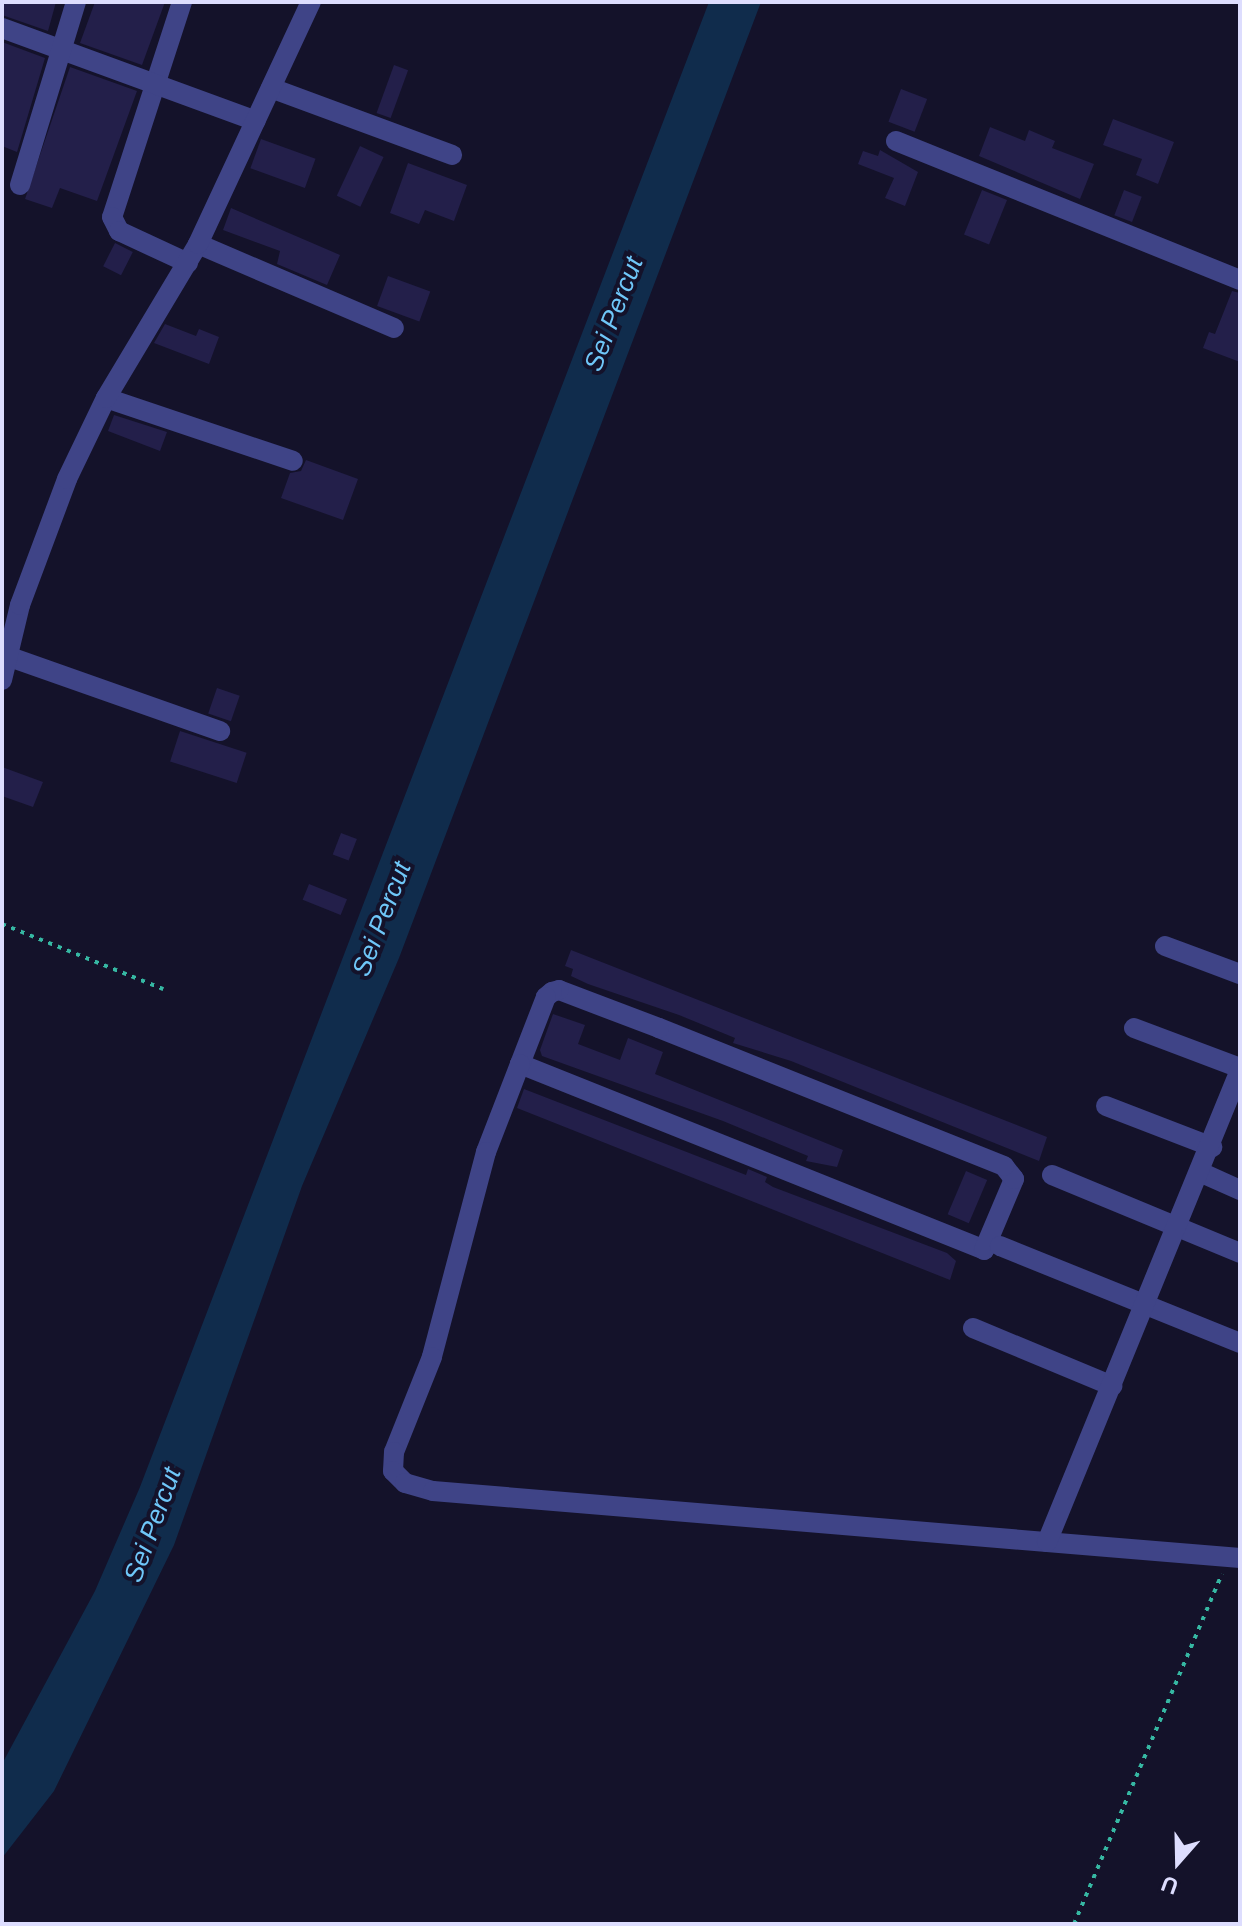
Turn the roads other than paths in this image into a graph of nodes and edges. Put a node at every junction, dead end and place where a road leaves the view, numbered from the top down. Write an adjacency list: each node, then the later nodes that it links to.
1 (76, 2): 5 (street)
2 (182, 2): 6 (street)
3 (311, 2): 7 (street)
4 (2, 28): 5 (street)
5 (60, 48): 6 (street); 11 (street)
6 (156, 81): 8 (street); 13 (street)
7 (271, 88): 8 (street); 10 (street)
8 (256, 121): 12 (street)
9 (896, 141): 14 (street)
10 (452, 155)
11 (20, 185)
12 (198, 244): 13 (street); 15 (street)
13 (188, 263): 16 (street)
14 (1240, 280)
15 (394, 328)
16 (106, 398): 17 (street); 18 (street)
17 (293, 461)
18 (7, 656): 19 (street); 20 (street)
19 (2, 680)
20 (220, 731)
21 (1165, 946): 22 (street)
22 (1240, 974)
23 (1134, 1028): 25 (street)
24 (520, 1064): 24 (street); 38 (street)
25 (1240, 1069): 27 (street)
26 (1106, 1106): 27 (street)
27 (1212, 1147): 28 (street)
28 (1202, 1173): 30 (street); 31 (street)
29 (1052, 1175): 31 (street)
30 (1240, 1190)
31 (1179, 1227): 33 (street); 34 (street)
32 (1000, 1246): 34 (street)
33 (1240, 1253)
34 (1146, 1305): 36 (street); 37 (street)
35 (973, 1328): 37 (street)
36 (1240, 1343)
37 (1112, 1386): 38 (street)
38 (1047, 1542): 39 (street)
39 (1235, 1558)

